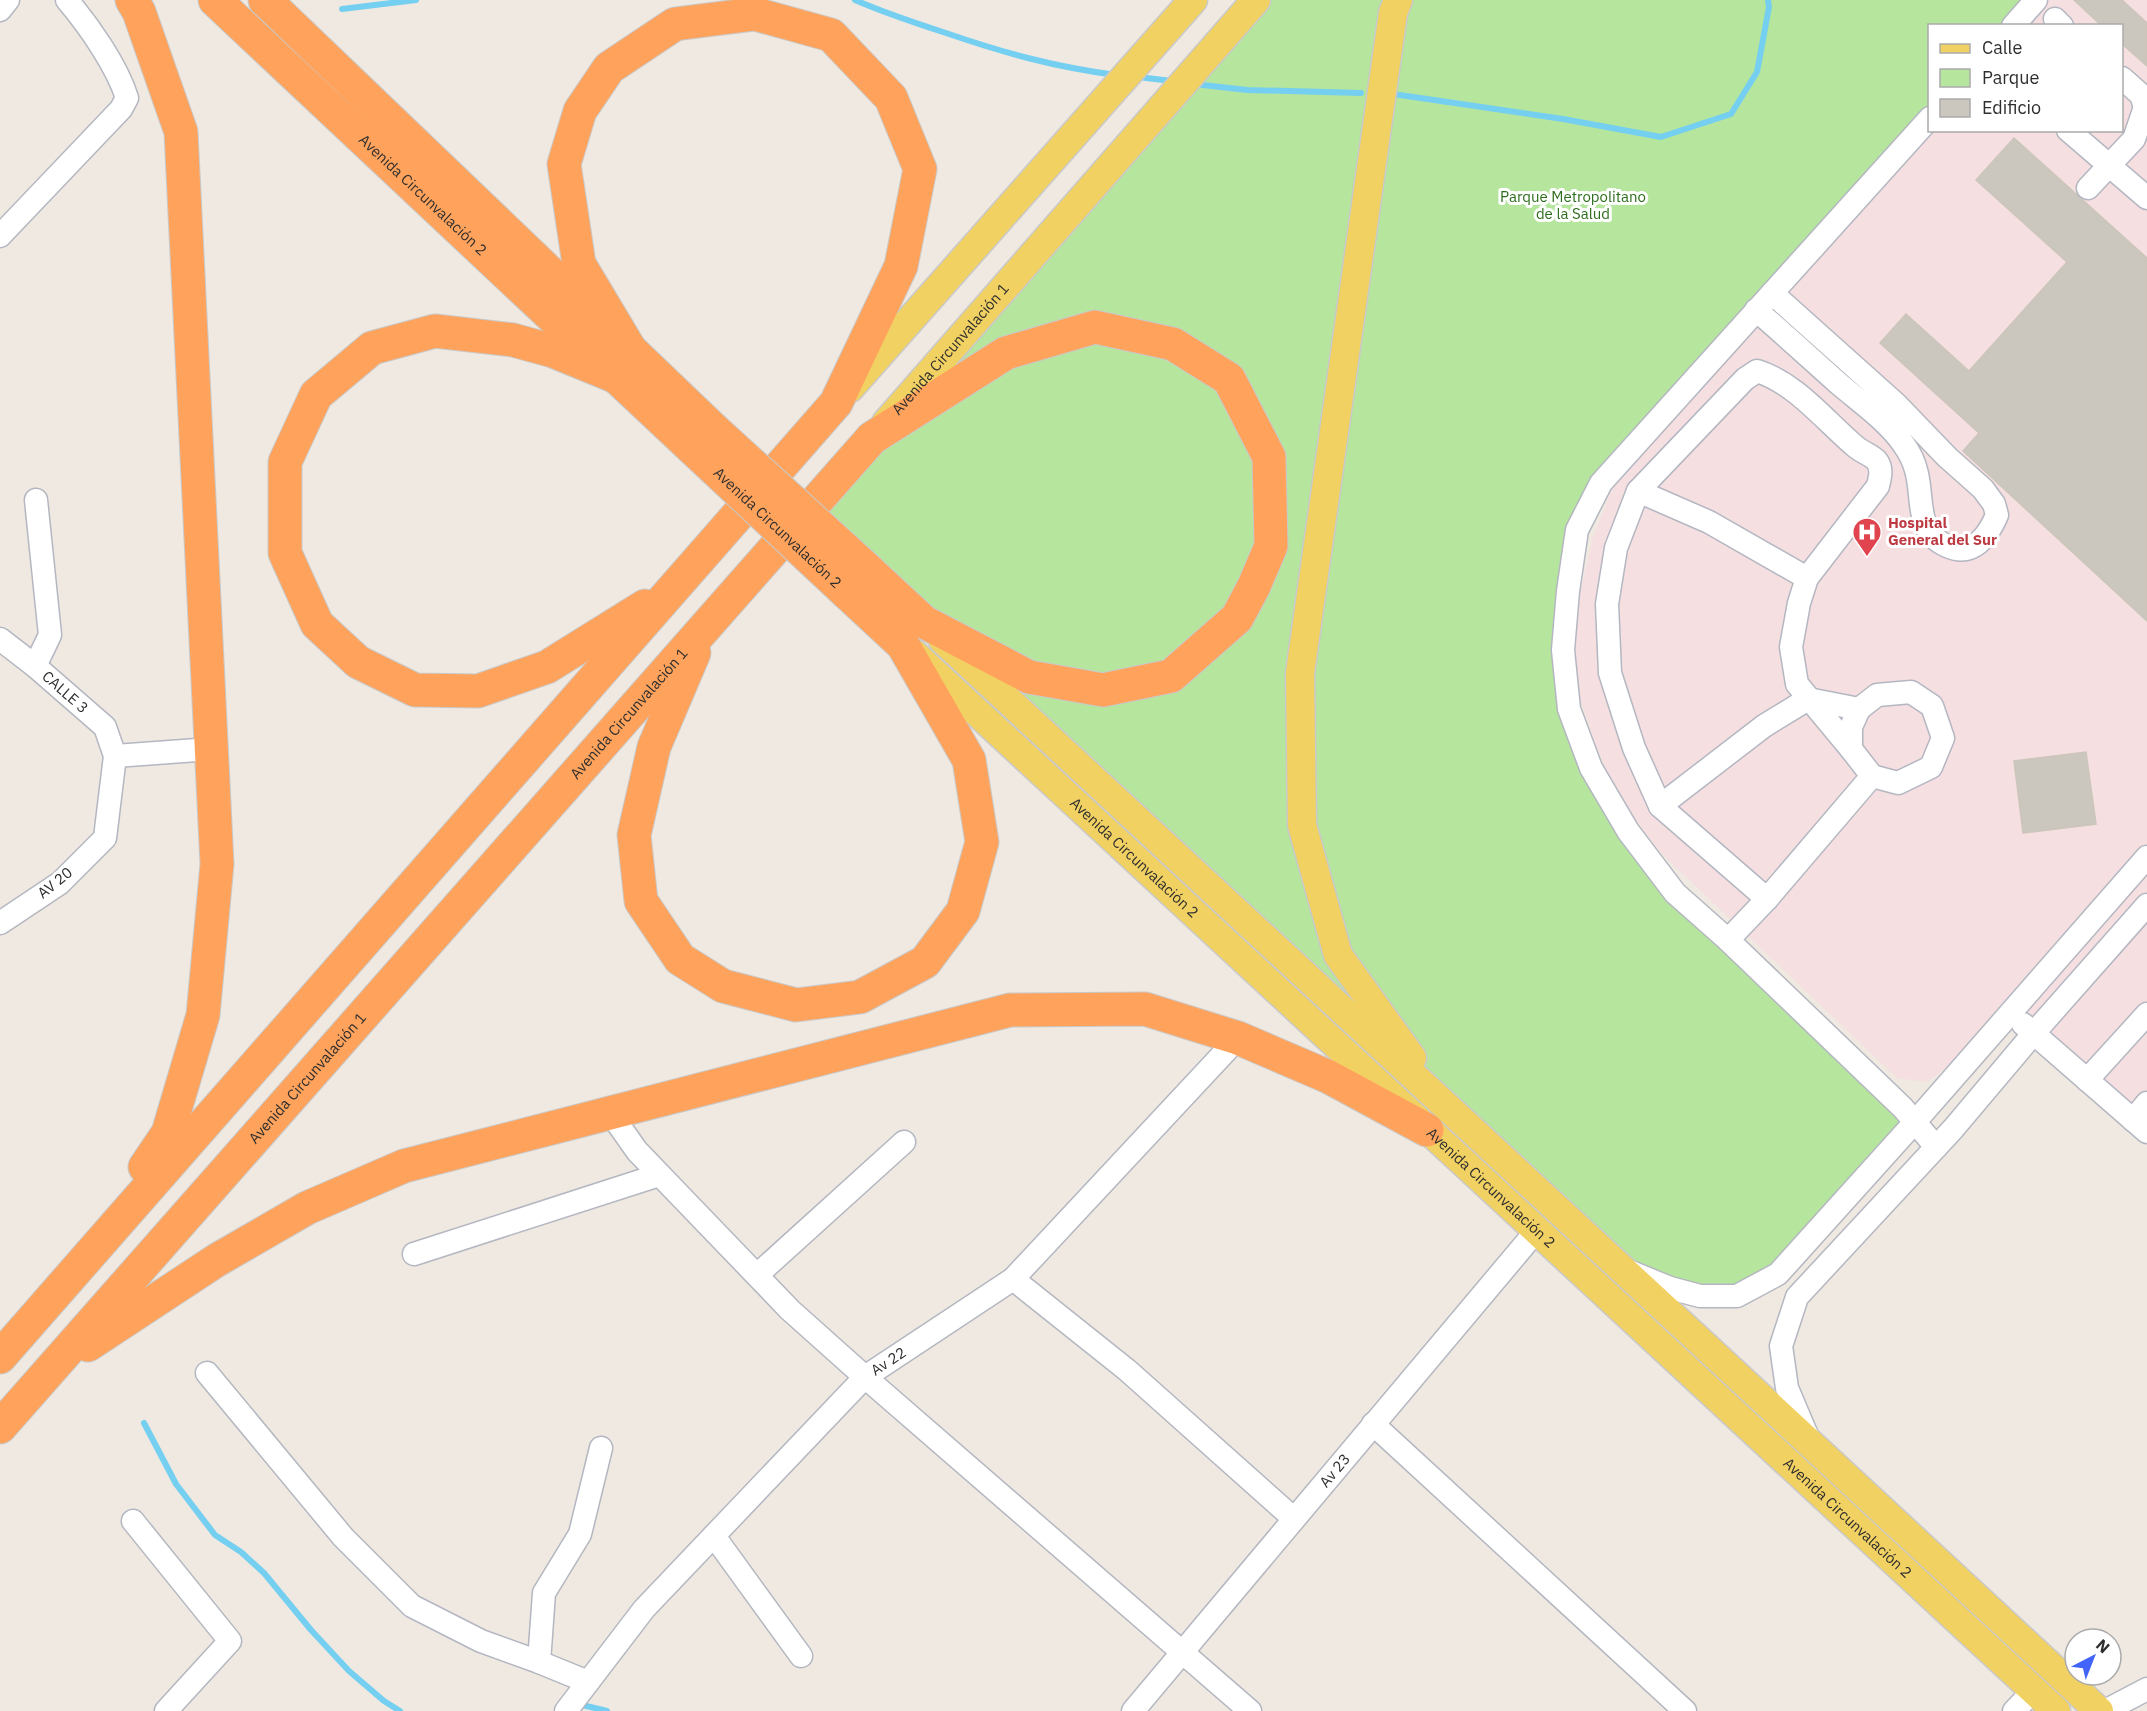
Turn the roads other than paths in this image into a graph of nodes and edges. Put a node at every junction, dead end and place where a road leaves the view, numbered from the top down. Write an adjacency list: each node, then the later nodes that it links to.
1 (8, 0): 10 (street)
2 (67, 0): 19 (street)
3 (132, 0): 37 (highway)
4 (215, 0): 22 (highway, Avenida Circunvalación 2)
5 (265, 0): 22 (highway, Avenida Circunvalación 2)
6 (1193, 0): 23 (main road)
7 (1256, 0): 24 (main road, Avenida Circunvalación 1)
8 (1398, 0): 54 (main road)
9 (2036, 0): 11 (street)
10 (0, 10)
11 (2015, 24)
12 (2123, 80): 15 (street)
13 (1928, 119): 20 (street)
14 (2070, 132): 16 (street)
15 (2134, 139): 16 (street)
16 (2110, 165): 17 (street); 18 (street)
17 (2088, 188)
18 (2147, 198)
19 (0, 236)
20 (1772, 293): 21 (street); 25 (street)
21 (1756, 310): 26 (street); 46 (street)
22 (622, 364): 23 (highway); 30 (highway); 32 (highway, Avenida Circunvalación 2, bridge)
23 (836, 403): 30 (highway)
24 (872, 438): 31 (highway, Avenida Circunvalación 1); 32 (highway)
25 (1947, 457): 26 (street); 26 (street)
26 (1916, 470)
27 (1638, 491): 29 (street); 29 (street); 41 (street)
28 (36, 500): 34 (street)
29 (1807, 578): 35 (street)
30 (673, 589): 61 (highway)
31 (707, 624): 32 (highway); 66 (highway, Avenida Circunvalación 1)
32 (914, 633): 54 (main road, Avenida Circunvalación 2)
33 (0, 639): 34 (street, CALLE 3)
34 (35, 666): 39 (street, CALLE 3)
35 (1808, 699): 36 (street); 38 (street); 41 (street)
36 (1859, 709): 38 (street); 40 (street)
37 (211, 749): 39 (street); 61 (highway)
38 (1851, 749): 40 (street)
39 (115, 756): 45 (street, AV 20)
40 (1872, 776): 43 (street)
41 (1660, 806): 43 (street)
42 (2147, 857): 47 (street)
43 (1767, 899): 46 (street)
44 (2147, 905): 49 (street)
45 (0, 923)
46 (1728, 940): 55 (street)
47 (2011, 1013): 49 (street); 55 (street)
48 (2147, 1014): 51 (street)
49 (2032, 1034): 51 (street); 57 (street)
50 (1238, 1038): 52 (highway); 54 (highway); 64 (street, Av 22)
51 (2087, 1080): 53 (street)
52 (611, 1114): 58 (street); 66 (highway)
53 (2142, 1118)
54 (1439, 1120): 59 (main road, Avenida Circunvalación 2); 62 (main road, Avenida Circunvalación 2)
55 (1914, 1123): 57 (street); 62 (street)
56 (904, 1142): 63 (street)
57 (1936, 1147): 71 (street)
58 (659, 1175): 60 (street); 63 (street)
59 (1537, 1230): 69 (street, Av 23); 81 (main road, Avenida Circunvalación 2)
60 (414, 1254)
61 (78, 1268): 65 (highway)
62 (1621, 1269): 71 (main road, Avenida Circunvalación 2)
63 (757, 1275): 68 (street)
64 (1013, 1279): 68 (street, Av 22); 73 (street)
65 (0, 1357)
66 (52, 1369): 70 (highway, Avenida Circunvalación 1)
67 (207, 1373): 78 (street)
68 (865, 1377): 75 (street, Av 22); 76 (street)
69 (1373, 1424): 73 (street, Av 23); 86 (street)
70 (0, 1427)
71 (1811, 1444): 89 (main road, Avenida Circunvalación 2)
72 (601, 1448): 78 (street)
73 (1293, 1518): 76 (street, Av 23)
74 (133, 1521): 82 (street)
75 (714, 1536): 77 (street); 79 (street, Av 22)
76 (1181, 1653): 84 (street, Av 23); 85 (street)
77 (801, 1656)
78 (539, 1662): 79 (street)
79 (588, 1682): 83 (street, Av 22)
80 (2147, 1689): 90 (street)
81 (2034, 1690): 87 (street); 88 (main road, Avenida Circunvalación 2)
82 (166, 1711)
83 (566, 1711)
84 (1133, 1711)
85 (1250, 1711)
86 (1685, 1711)
87 (2014, 1711)
88 (2056, 1711)
89 (2099, 1711)
90 (2105, 1711)

